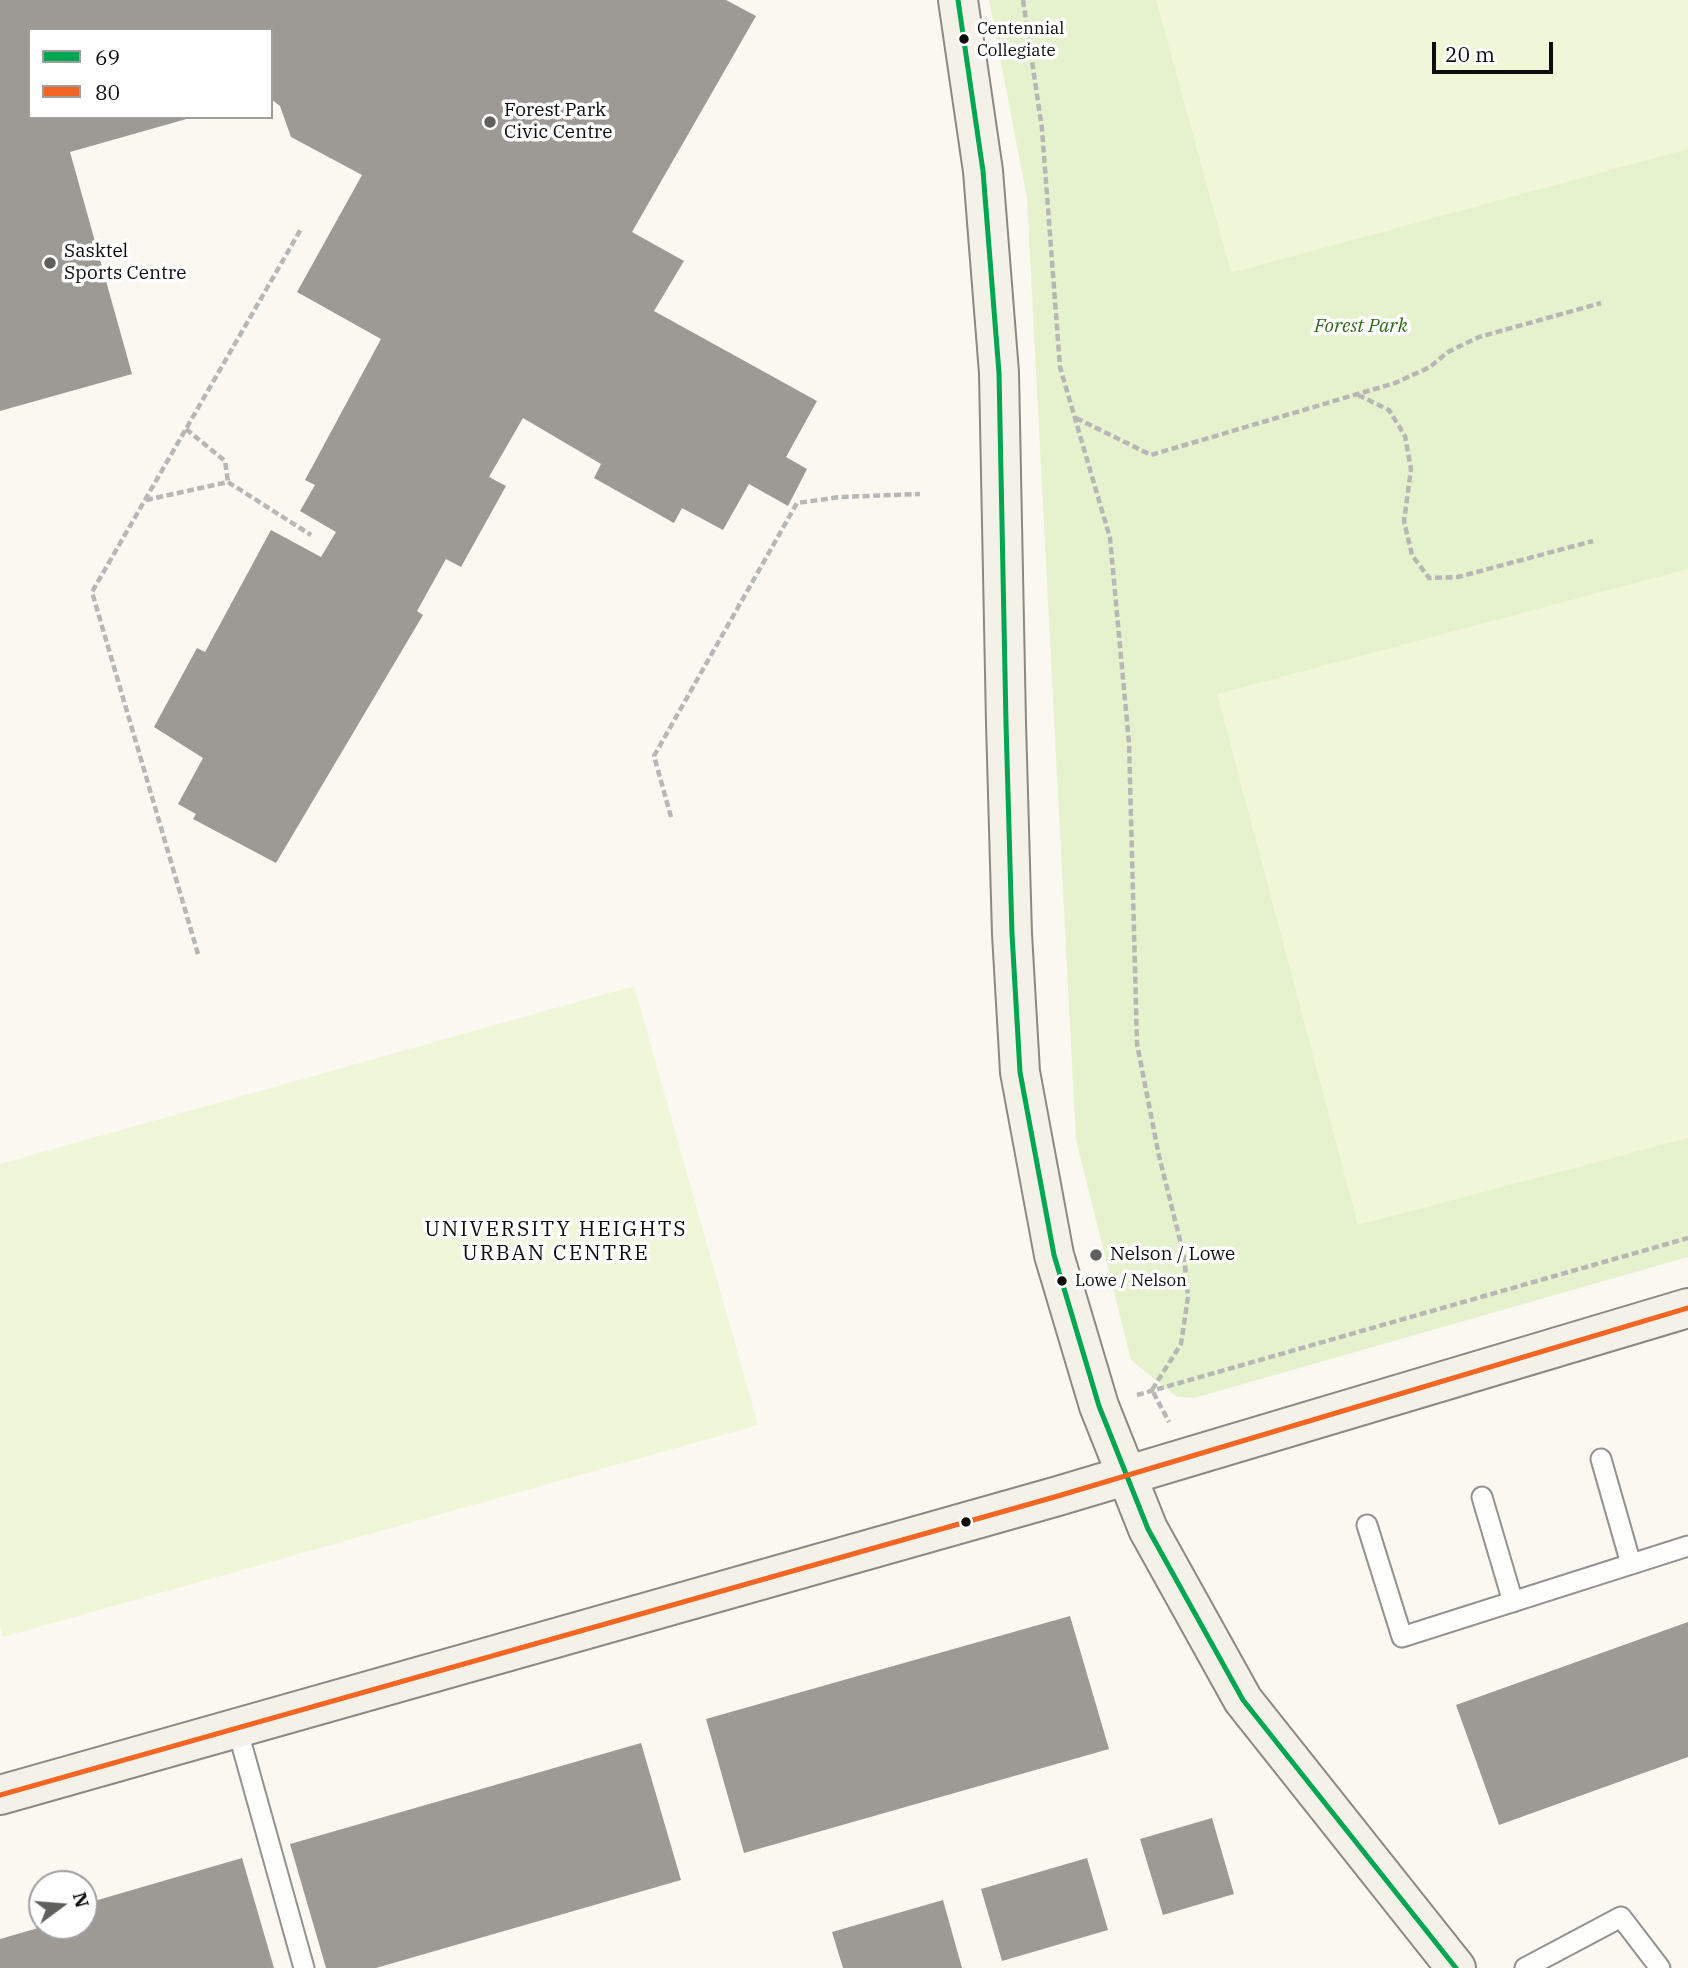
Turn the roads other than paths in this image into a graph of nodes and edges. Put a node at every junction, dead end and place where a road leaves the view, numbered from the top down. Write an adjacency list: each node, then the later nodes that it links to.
1 (958, 0): 4 (street)
2 (1688, 1308): 4 (street)
3 (1601, 1459): 8 (lane)
4 (1128, 1475): 10 (street); 13 (street)
5 (1482, 1497): 9 (lane)
6 (1367, 1525): 9 (lane)
7 (1688, 1546): 8 (lane)
8 (1631, 1564): 9 (lane)
9 (1513, 1602)
10 (237, 1728): 11 (street); 12 (lane)
11 (0, 1795)
12 (304, 1968)
13 (1456, 1968)
14 (1525, 1968): 15 (lane)
15 (1661, 1968)

